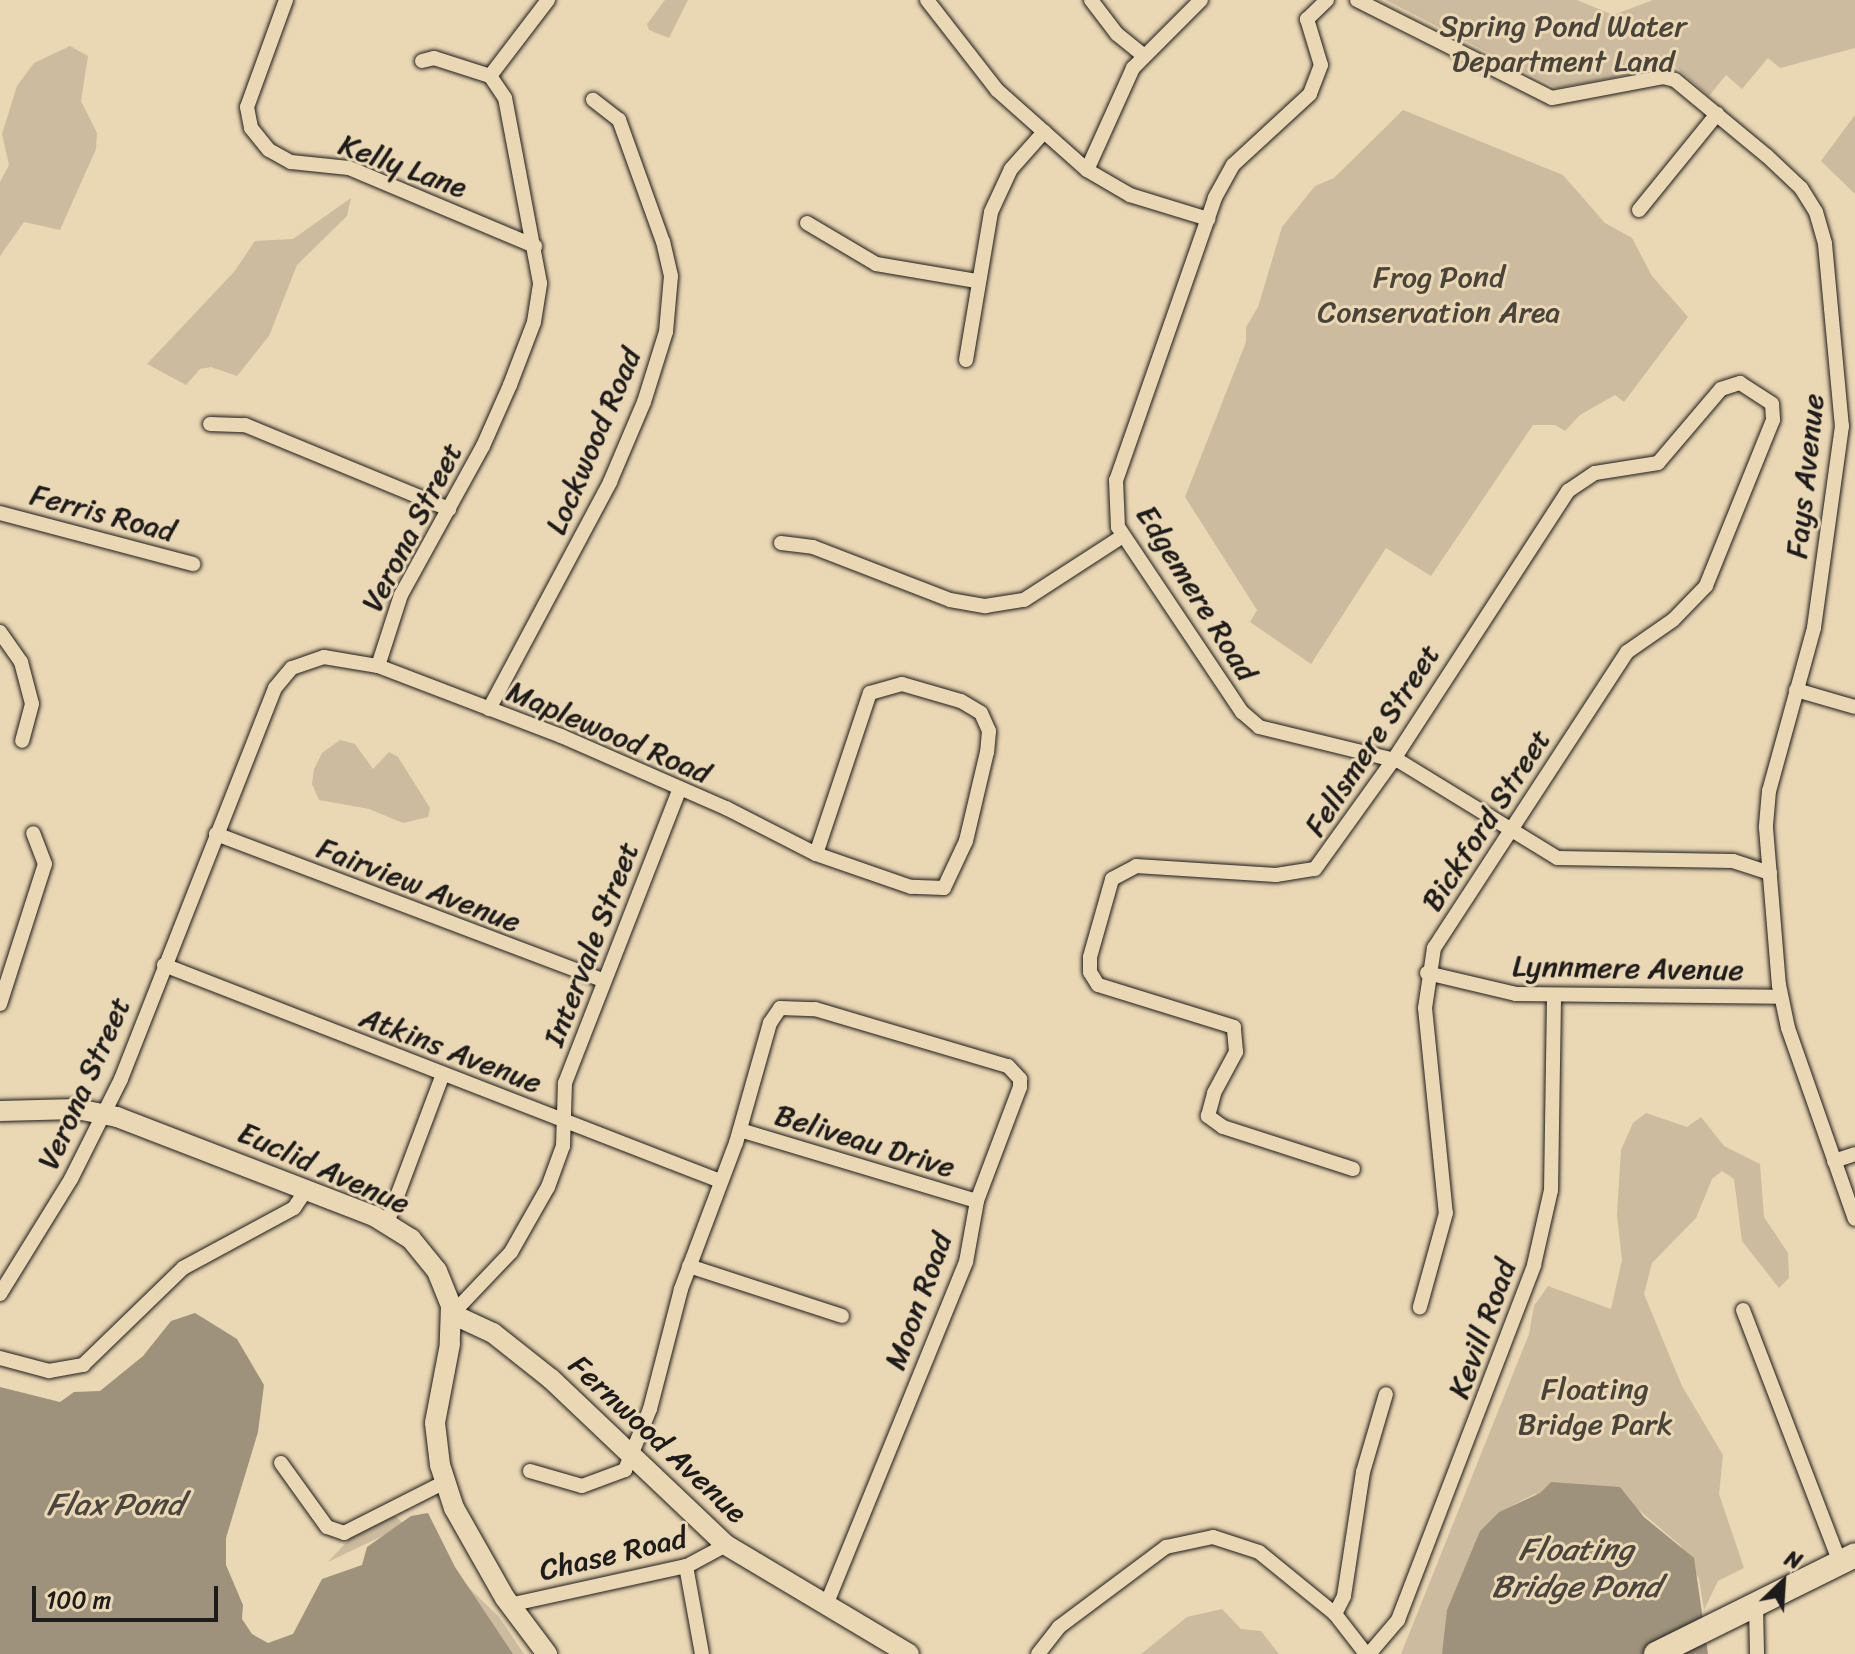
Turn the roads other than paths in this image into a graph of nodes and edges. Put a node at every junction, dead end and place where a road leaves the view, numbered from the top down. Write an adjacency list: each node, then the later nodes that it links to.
1 (286, 0): 18 (street, Kelly Lane)
2 (548, 0): 10 (street)
3 (927, 0): 13 (street)
4 (1091, 0): 8 (street)
5 (1201, 0): 8 (street)
6 (1357, 0): 12 (street, Fays Avenue)
7 (1326, 1): 16 (street, Edgemere Road)
8 (1143, 55): 14 (street)
9 (422, 61): 10 (street)
10 (490, 76): 18 (street, Verona Street)
11 (593, 100): 33 (street, Lockwood Road)
12 (1717, 114): 15 (street); 22 (street, Fays Avenue)
13 (1044, 132): 14 (street); 19 (street)
14 (1087, 170): 16 (street)
15 (1639, 210)
16 (1208, 219): 26 (street, Edgemere Road)
17 (807, 223): 19 (street)
18 (535, 246): 24 (street, Verona Street)
19 (977, 281): 20 (street)
20 (966, 360)
21 (1721, 389): 35 (street, Fellsmere Street); 37 (street, Bickford Street)
22 (1849, 414): 31 (street, Fays Avenue)
23 (210, 424): 24 (street)
24 (449, 509): 30 (street, Verona Street)
25 (0, 513): 28 (street, Ferris Road)
26 (1123, 536): 27 (street); 35 (street, Edgemere Road)
27 (781, 543)
28 (193, 564)
29 (0, 632): 34 (street)
30 (378, 666): 33 (street, Maplewood Road); 39 (street, Verona Street)
31 (1796, 690): 32 (street); 41 (street, Fays Avenue)
32 (1855, 707)
33 (489, 709): 36 (street, Maplewood Road)
34 (22, 741)
35 (1394, 759): 37 (street, Edgemere Road); 55 (street, Fellsmere Street)
36 (679, 791): 40 (street, Maplewood Road); 44 (street, Intervale Street)
37 (1509, 829): 41 (street, Edgemere Road); 43 (street, Bickford Street)
38 (33, 833): 47 (street)
39 (216, 834): 42 (street, Verona Street); 44 (street, Fairview Avenue)
40 (816, 854): 40 (street, Maplewood Road)
41 (1770, 873): 46 (street, Fays Avenue)
42 (164, 965): 48 (street, Atkins Avenue); 50 (street, Verona Street)
43 (1427, 973): 45 (street, Lynnmere Avenue); 63 (street, Bickford Street)
44 (604, 981): 51 (street, Intervale Street)
45 (1554, 997): 46 (street, Lynnmere Avenue); 84 (street, Kevill Road)
46 (1781, 997): 54 (street, Fays Avenue)
47 (0, 1004)
48 (443, 1074): 51 (street, Atkins Avenue); 60 (street)
49 (0, 1111): 50 (street, Euclid Avenue)
50 (104, 1113): 57 (street, Euclid Avenue); 62 (street, Verona Street)
51 (561, 1119): 56 (street, Atkins Avenue); 65 (street, Intervale Street)
52 (740, 1130): 56 (street); 58 (street, Beliveau Drive); 58 (street, Moon Road)
53 (1855, 1154): 54 (street)
54 (1834, 1161): 59 (street, Fays Avenue)
55 (1353, 1169)
56 (720, 1181): 61 (street)
57 (307, 1189): 60 (street, Euclid Avenue); 67 (street)
58 (977, 1201): 77 (street, Moon Road)
59 (1855, 1219)
60 (387, 1223): 65 (street, Euclid Avenue)
61 (689, 1266): 66 (street); 69 (street)
62 (0, 1294)
63 (1420, 1307)
64 (1743, 1310): 74 (street)
65 (452, 1314): 69 (street, Fernwood Avenue); 72 (street, Euclid Avenue)
66 (842, 1316)
67 (0, 1358)
68 (1386, 1394): 79 (street)
69 (629, 1450): 71 (street); 73 (street, Fernwood Avenue)
70 (281, 1463): 72 (street)
71 (530, 1471)
72 (445, 1482): 76 (street, Euclid Avenue)
73 (726, 1545): 75 (street, Chase Road); 77 (street, Fernwood Avenue)
74 (1848, 1559): 78 (main road)
75 (686, 1566): 76 (street, Chase Road); 81 (street)
76 (509, 1605): 80 (street, Euclid Avenue)
77 (826, 1605): 82 (street, Fernwood Avenue)
78 (1756, 1605): 85 (main road); 86 (street)
79 (1335, 1614): 83 (street); 84 (street)
80 (547, 1654)
81 (702, 1654)
82 (909, 1654)
83 (1038, 1654)
84 (1367, 1654)
85 (1656, 1654)
86 (1757, 1654)

